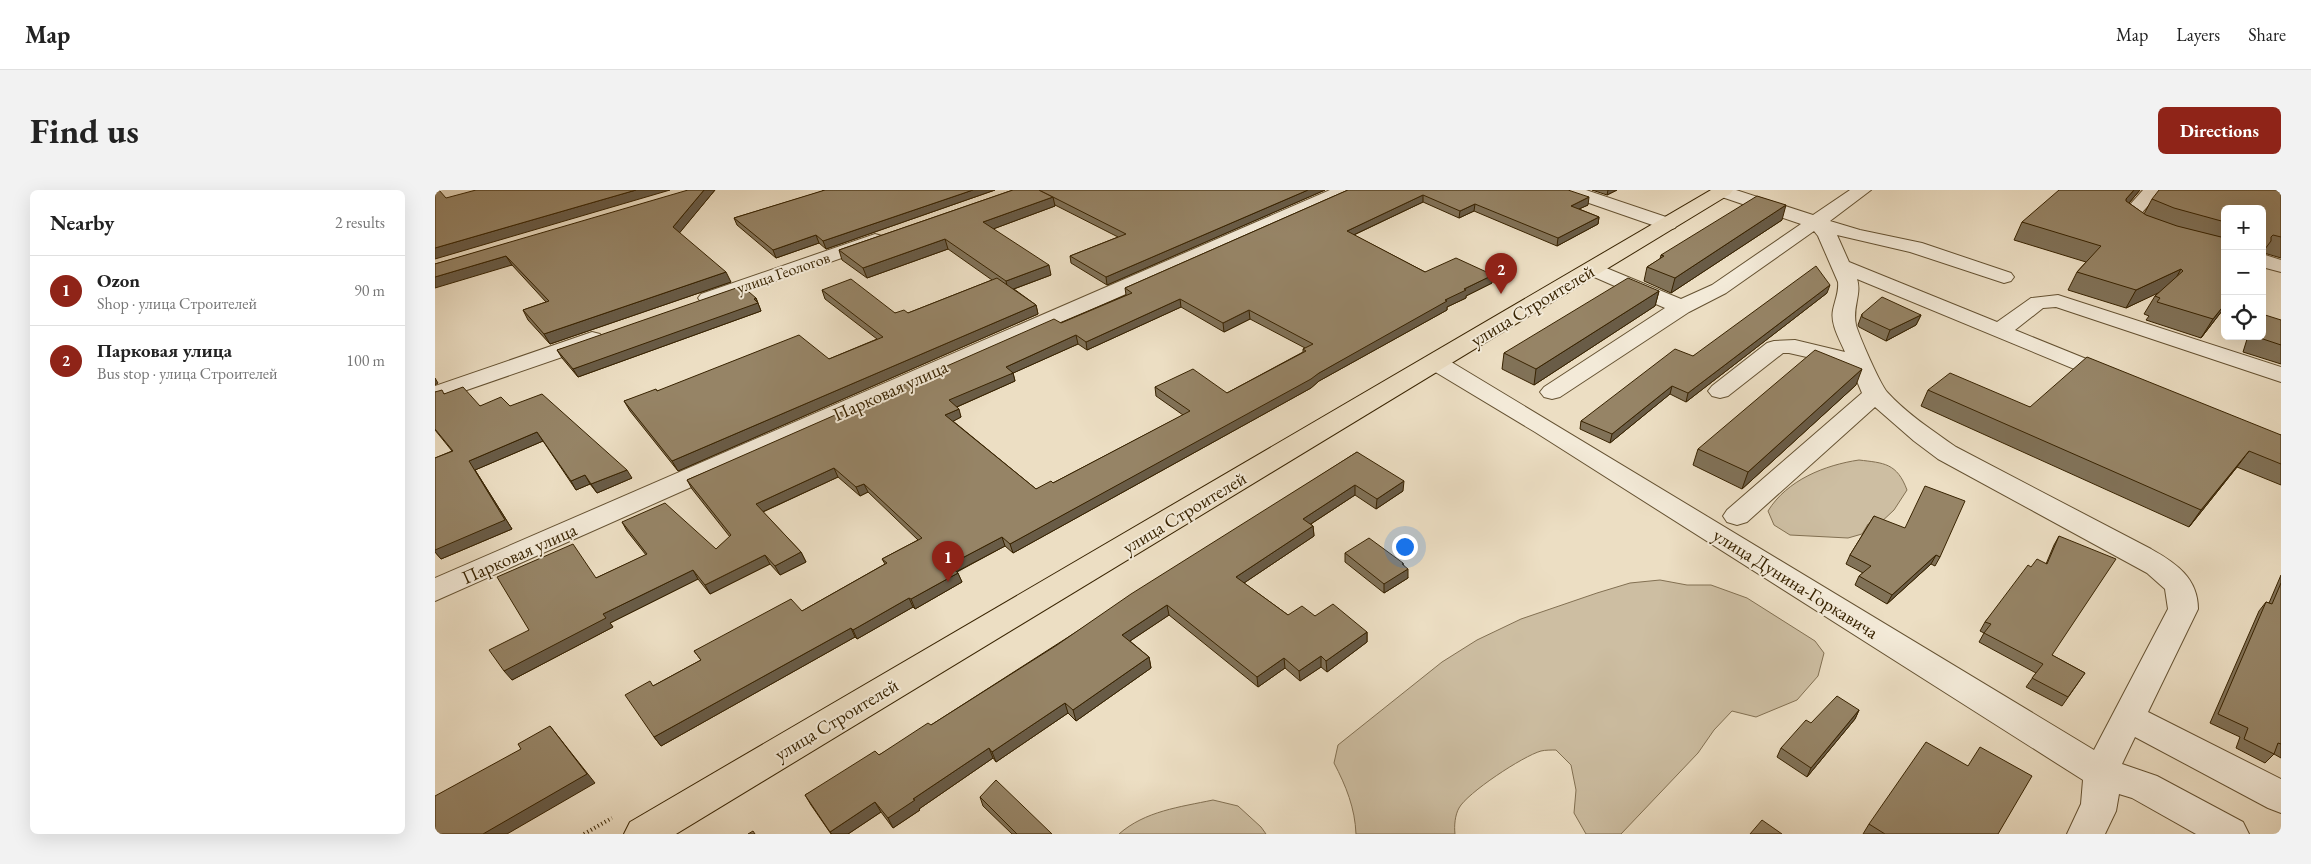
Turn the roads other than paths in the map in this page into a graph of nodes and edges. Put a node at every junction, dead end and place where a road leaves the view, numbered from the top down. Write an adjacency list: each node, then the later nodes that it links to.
1 (1345, 190): 28 (street, Парковая улица)
2 (1569, 190): 7 (street)
3 (1862, 190): 6 (street)
4 (2153, 190): 8 (street)
5 (1723, 191): 6 (street); 7 (main road, улица Строителей)
6 (1817, 223): 11 (street); 14 (street); 16 (street)
7 (1668, 224): 13 (main road, улица Строителей)
8 (2164, 232)
9 (896, 233): 15 (street, улица Геологов)
10 (2266, 261): 12 (street)
11 (1842, 266): 18 (street); 19 (street)
12 (2281, 266)
13 (1592, 270): 16 (street); 20 (main road, улица Строителей)
14 (2004, 277)
15 (689, 305)
16 (1681, 307): 24 (street)
17 (614, 331): 25 (street)
18 (2000, 331): 21 (street); 22 (street)
19 (1860, 361): 23 (street); 26 (street)
20 (1435, 362): 30 (street, улица Дунина-Горкавича); 32 (main road, улица Строителей)
21 (2281, 375)
22 (2137, 388)
23 (1720, 391)
24 (1552, 392)
25 (435, 394)
26 (1875, 394): 27 (street); 29 (street)
27 (1737, 516)
28 (435, 590)
29 (2127, 717): 30 (street); 31 (street)
30 (2100, 772): 33 (street); 34 (street, улица Дунина-Горкавича)
31 (2281, 797)
32 (643, 834)
33 (2086, 834)
34 (2229, 834)

